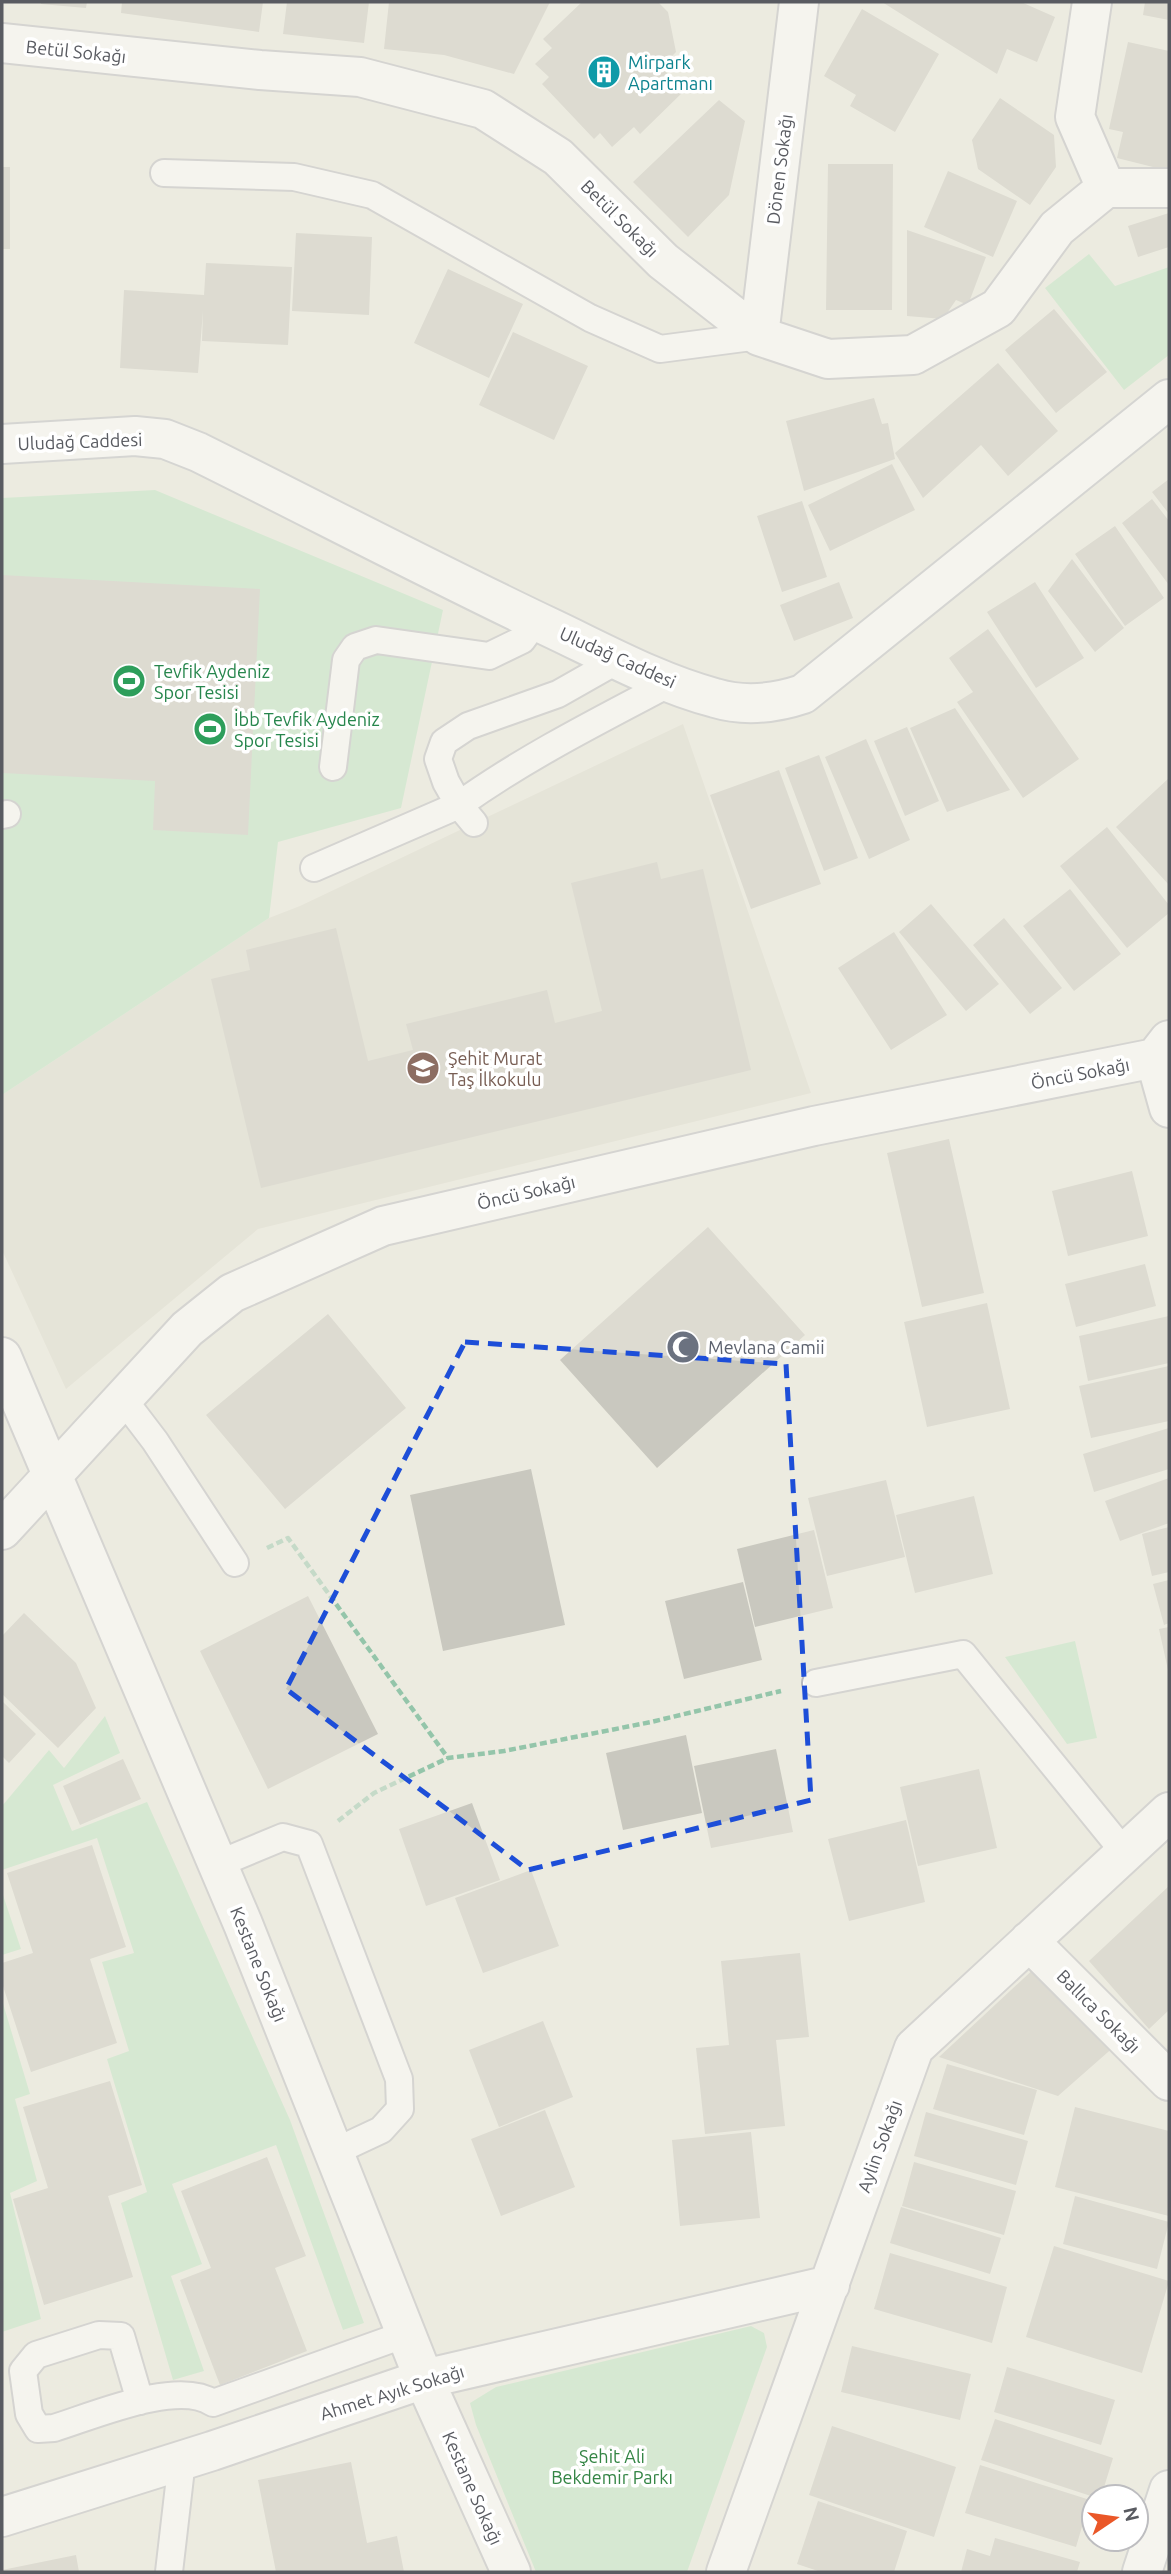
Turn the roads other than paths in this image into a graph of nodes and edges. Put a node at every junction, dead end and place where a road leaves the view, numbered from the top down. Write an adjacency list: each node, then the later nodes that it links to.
1 (799, 2): 7 (street, Dönen Sokağı)
2 (1092, 2): 5 (street)
3 (2, 43): 7 (street, Betül Sokağı)
4 (164, 173): 7 (lane)
5 (1106, 188): 6 (street); 7 (street, Betül Sokağı)
6 (1169, 188)
7 (759, 336)
8 (1169, 399): 12 (street, Uludağ Caddesi)
9 (2, 444): 10 (street, Uludağ Caddesi)
10 (536, 621): 11 (street, Uludağ Caddesi); 13 (lane)
11 (618, 660): 12 (street, Uludağ Caddesi); 14 (lane)
12 (672, 682): 14 (lane)
13 (333, 766)
14 (466, 814): 15 (lane)
15 (314, 868)
16 (1162, 1049): 17 (street); 19 (street, Öncü Sokağı)
17 (1169, 1108)
18 (2, 1357): 20 (street, Kestane Sokağı)
19 (123, 1399): 20 (street, Öncü Sokağı); 22 (lane)
20 (53, 1476): 21 (street, Öncü Sokağı); 26 (street, Kestane Sokağı)
21 (2, 1530)
22 (234, 1563)
23 (816, 1683): 25 (lane)
24 (1169, 1812): 25 (street, Aylin Sokağı)
25 (1125, 1853): 27 (street, Aylin Sokağı)
26 (218, 1864): 29 (street, Kestane Sokağı); 29 (lane)
27 (1030, 1941): 28 (street, Ballıca Sokağı); 30 (street, Aylin Sokağı)
28 (1169, 2081)
29 (334, 2152): 31 (street, Kestane Sokağı)
30 (830, 2285): 32 (street, Ahmet Ayık Sokağı); 39 (street, Aylin Sokağı)
31 (406, 2334): 32 (street, Kestane Sokağı); 33 (lane)
32 (424, 2379): 34 (street, Ahmet Ayık Sokağı); 38 (street, Kestane Sokağı)
33 (140, 2401): 33 (lane)
34 (181, 2460): 36 (street, Ahmet Ayık Sokağı); 37 (lane)
35 (1169, 2490): 40 (street)
36 (2, 2518)
37 (169, 2572)
38 (511, 2572)
39 (726, 2572)
40 (1142, 2572)

